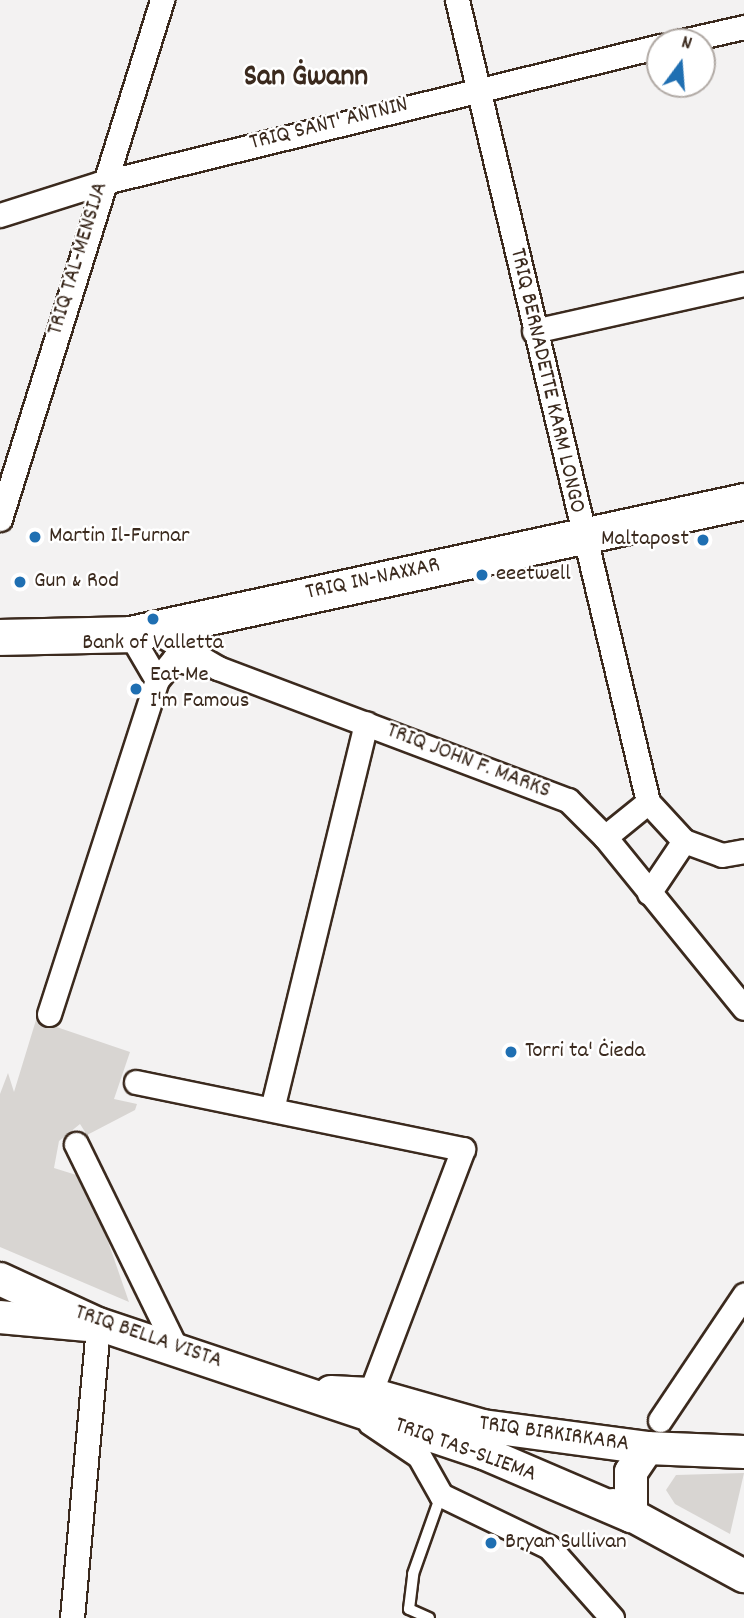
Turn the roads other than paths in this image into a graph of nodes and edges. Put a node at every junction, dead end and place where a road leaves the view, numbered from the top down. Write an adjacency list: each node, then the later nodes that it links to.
1 (162, 0): 7 (street, TRIQ TAL-MENSIJA)
2 (457, 0): 6 (street, TRIQ BERNADETTE KARM LONGO)
3 (744, 27): 4 (street)
4 (716, 33)
5 (646, 49): 6 (street, TRIQ SANT' ANTNIN)
6 (476, 88): 7 (street, TRIQ SANT' ANTNIN); 10 (street, TRIQ BERNADETTE KARM LONGO)
7 (101, 183): 8 (street, TRIQ SANT' ANTNIN); 12 (street, TRIQ TAL-MENSIJA)
8 (0, 215)
9 (744, 284): 10 (street)
10 (534, 331): 13 (street, TRIQ BERNADETTE KARM LONGO)
11 (744, 501): 13 (main road, TRIQ IN-NAXXAR)
12 (0, 519)
13 (582, 536): 14 (main road, TRIQ IN-NAXXAR); 20 (street, TRIQ BERNADETTE KARM LONGO)
14 (206, 617): 15 (main road, TRIQ IN-NAXXAR); 17 (street)
15 (140, 632): 16 (main road, TRIQ IN-NAXXAR); 17 (street, TRIQ JOHN F. MARKS); 18 (street)
16 (0, 637)
17 (218, 668): 18 (street, TRIQ JOHN F. MARKS); 19 (street, TRIQ JOHN F. MARKS)
18 (157, 680): 26 (street)
19 (366, 723): 21 (street, TRIQ JOHN F. MARKS); 28 (street)
20 (648, 802): 21 (street); 22 (street)
21 (605, 837): 24 (street, TRIQ JOHN F. MARKS)
22 (684, 841): 23 (street); 24 (street)
23 (744, 851)
24 (649, 893): 25 (street, TRIQ JOHN F. MARKS)
25 (744, 1008)
26 (49, 1014)
27 (136, 1082): 28 (street)
28 (272, 1110): 36 (street)
29 (76, 1144): 34 (street)
30 (0, 1279): 33 (main road, TRIQ BELLA VISTA)
31 (744, 1295): 37 (street)
32 (0, 1317): 33 (main road)
33 (98, 1324): 34 (main road, TRIQ BELLA VISTA); 44 (street)
34 (176, 1348): 35 (main road, TRIQ BELLA VISTA)
35 (298, 1389): 36 (main road, TRIQ TAS-SLIEMA)
36 (362, 1403): 38 (main road, TRIQ BIRKIRKARA); 41 (street); 42 (main road, TRIQ TAS-SLIEMA)
37 (660, 1420)
38 (483, 1426): 39 (main road, TRIQ BIRKIRKARA); 42 (main road, TRIQ TAS-SLIEMA)
39 (647, 1448): 40 (main road, TRIQ BIRKIRKARA); 42 (main road, TRIQ BIRKIRKARA)
40 (744, 1452)
41 (441, 1495): 45 (lane); 46 (street)
42 (631, 1516): 43 (main road, TRIQ TAS-SLIEMA)
43 (744, 1576)
44 (72, 1618)
45 (429, 1618)
46 (612, 1618)

